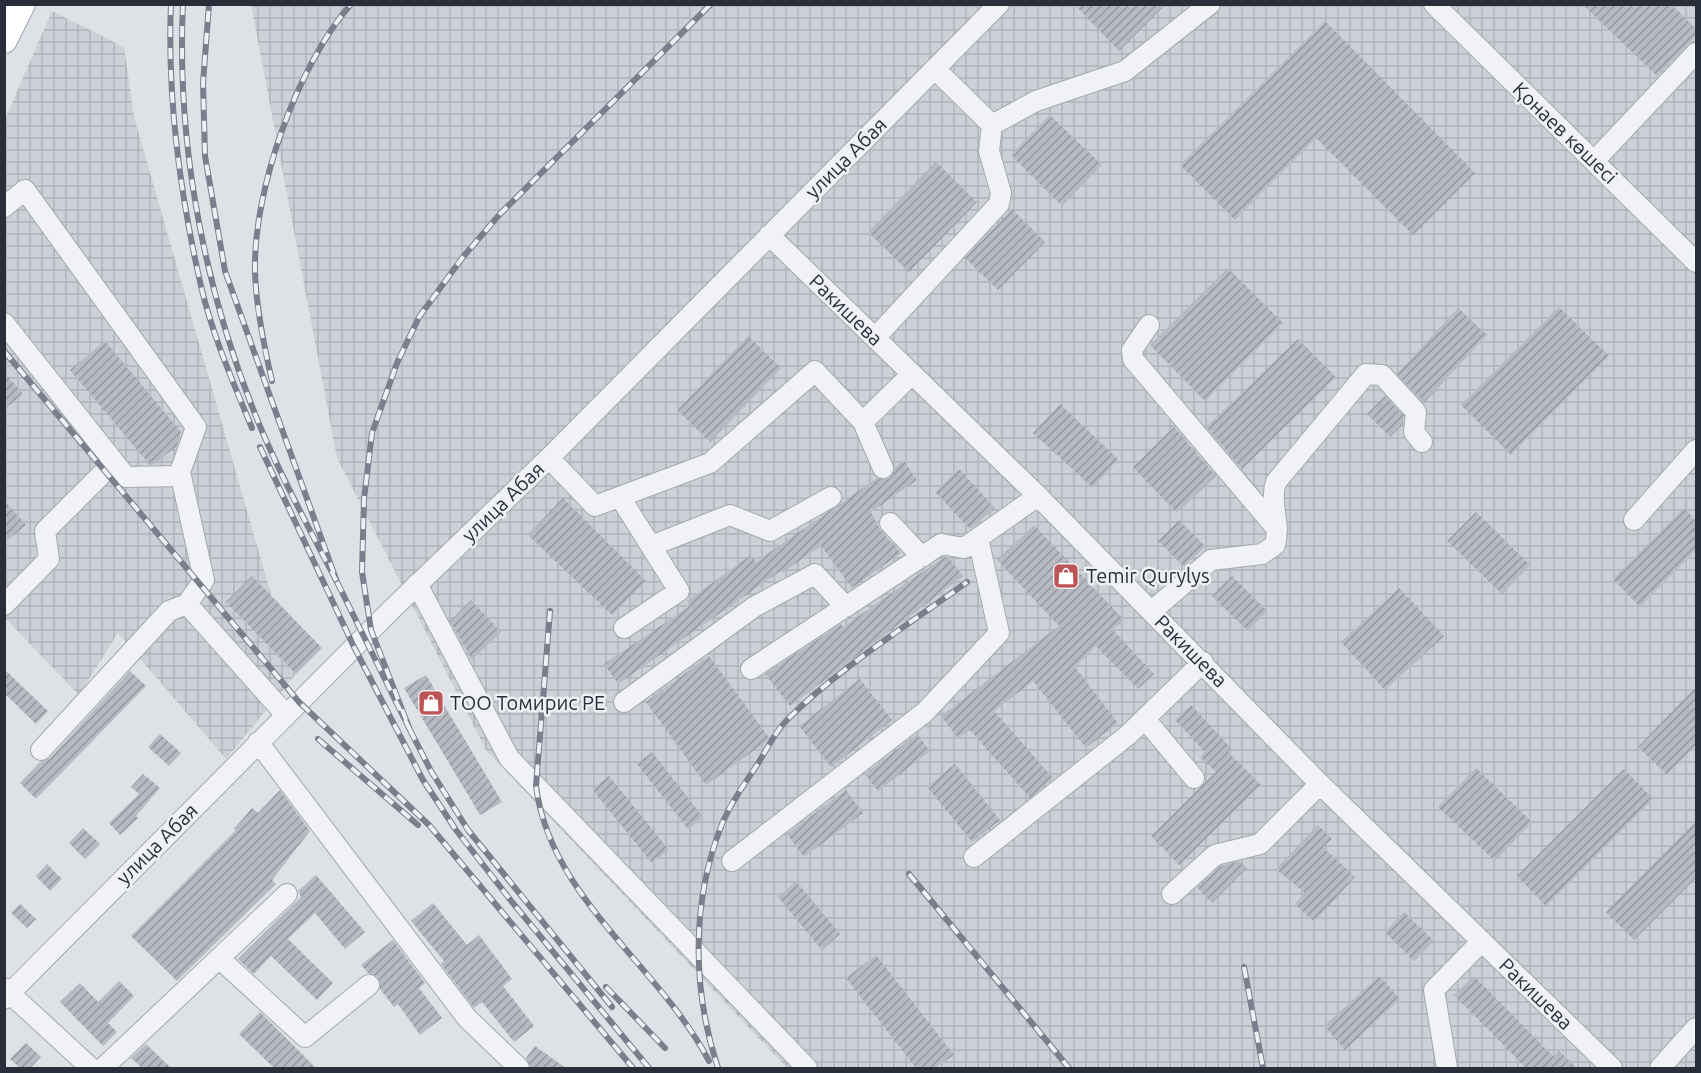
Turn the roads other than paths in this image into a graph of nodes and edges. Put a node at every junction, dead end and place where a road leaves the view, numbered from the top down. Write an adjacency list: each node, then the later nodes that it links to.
1 (22, 4): 5 (main road)
2 (999, 4): 7 (street, улица Абая)
3 (1210, 4): 8 (street)
4 (1434, 4): 9 (street, Қонаев көшесі)
5 (4, 40)
6 (1696, 53): 9 (street)
7 (935, 69): 8 (street); 11 (street, улица Абая)
8 (992, 125): 15 (street)
9 (1594, 161): 12 (street, Қонаев көшесі)
10 (4, 207): 23 (street)
11 (769, 236): 15 (street, Ракишева); 20 (street, улица Абая)
12 (1696, 262)
13 (4, 323): 21 (street)
14 (1149, 325): 29 (street)
15 (875, 338): 16 (street, Ракишева)
16 (912, 374): 17 (street); 25 (street, Ракишева)
17 (863, 422): 22 (street); 26 (street)
18 (1422, 442): 29 (street)
19 (1696, 450): 27 (street)
20 (549, 458): 26 (street); 33 (street, улица Абая)
21 (114, 462): 23 (street); 35 (street)
22 (883, 468)
23 (181, 476): 34 (street)
24 (831, 496): 31 (street)
25 (1038, 496): 30 (street); 37 (street, Ракишева)
26 (620, 497): 31 (street)
27 (1634, 520)
28 (890, 524): 32 (street)
29 (1279, 531): 37 (street)
30 (978, 538): 32 (street); 49 (street)
31 (651, 546): 38 (street)
32 (922, 557): 36 (street)
33 (417, 585): 42 (street, улица Абая); 61 (street)
34 (187, 604): 42 (street); 45 (street)
35 (4, 605)
36 (846, 607): 40 (street); 41 (street)
37 (1152, 611): 39 (street, Ракишева)
38 (624, 628)
39 (1203, 662): 43 (street); 47 (street, Ракишева)
40 (751, 669)
41 (624, 702)
42 (286, 715): 44 (street, улица Абая)
43 (1145, 719): 46 (street); 48 (street)
44 (258, 742): 55 (street, улица Абая); 60 (street)
45 (41, 750)
46 (1194, 778)
47 (1320, 784): 51 (street); 52 (street, Ракишева)
48 (974, 856)
49 (732, 861)
50 (287, 894): 53 (street)
51 (1172, 894)
52 (1482, 941): 57 (street, Ракишева); 62 (street)
53 (219, 958): 54 (street); 59 (street)
54 (369, 985)
55 (6, 993): 58 (street)
56 (1696, 1028): 63 (street)
57 (1606, 1066)
58 (91, 1068)
59 (103, 1068)
60 (519, 1068)
61 (807, 1068)
62 (1447, 1068)
63 (1660, 1068)

